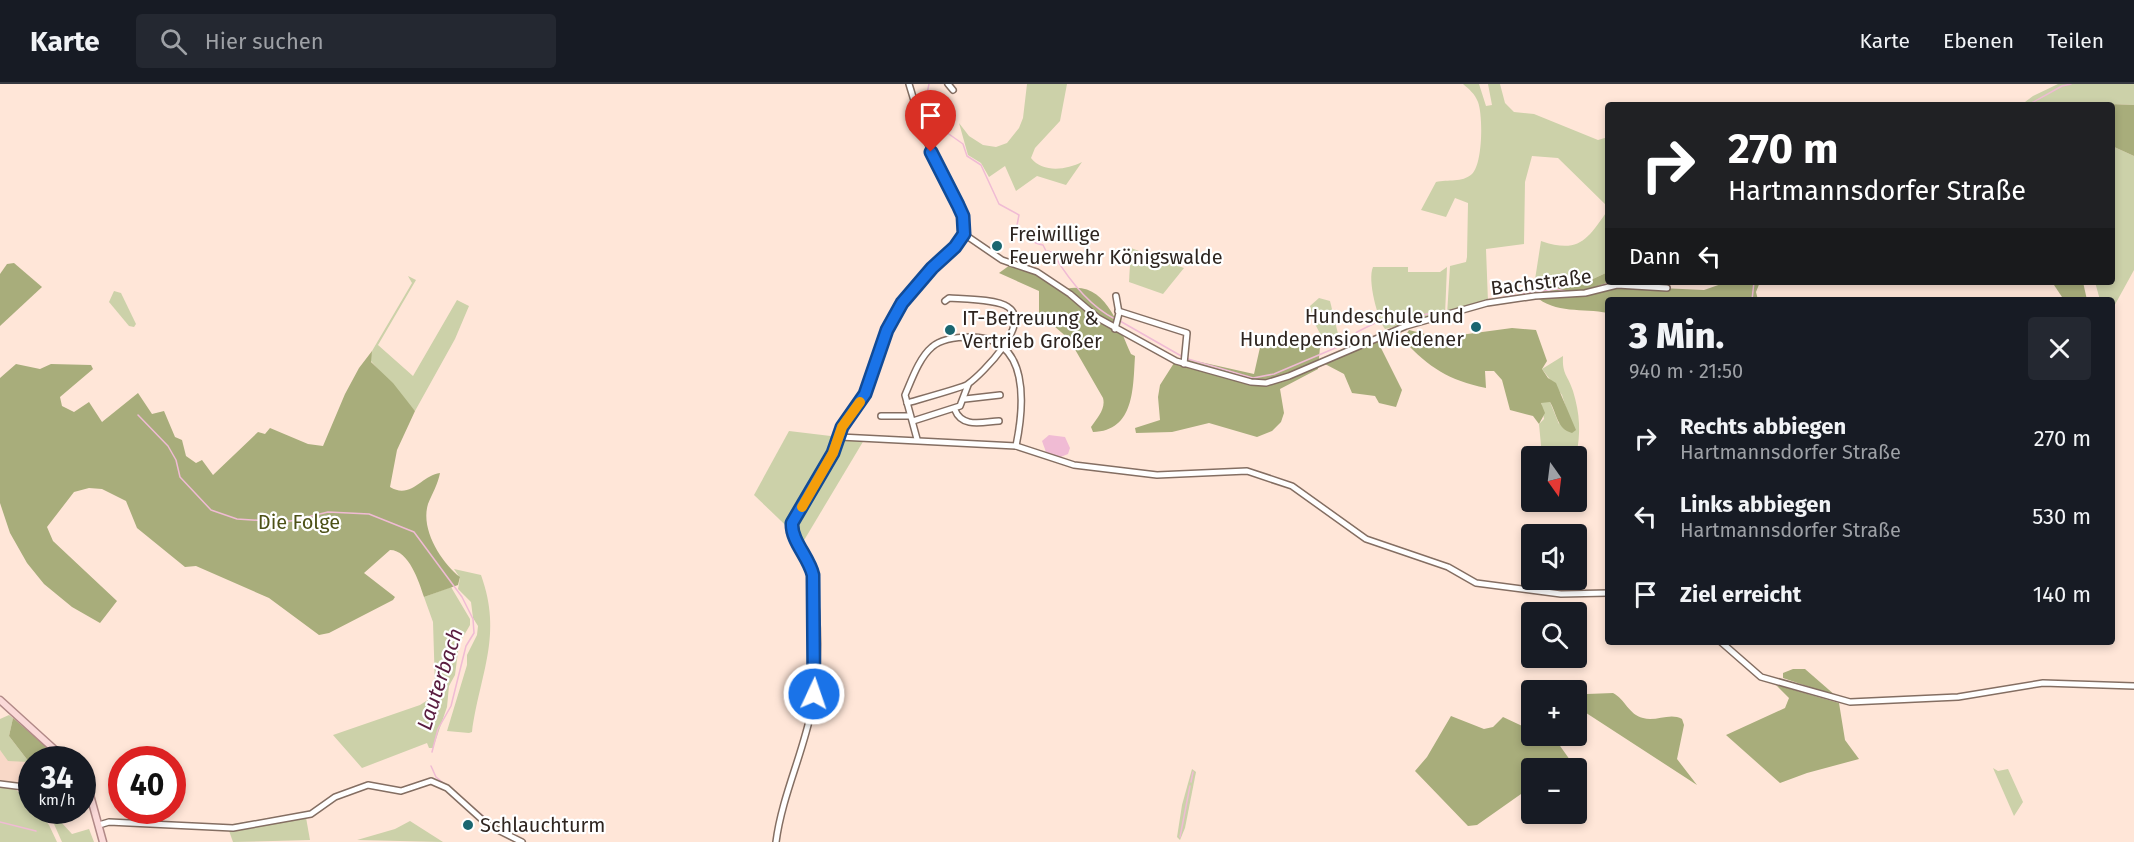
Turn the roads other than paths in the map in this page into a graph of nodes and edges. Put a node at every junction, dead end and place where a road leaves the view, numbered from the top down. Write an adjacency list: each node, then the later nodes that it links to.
1 (909, 84): 4 (street)
2 (948, 84): 3 (street)
3 (953, 90)
4 (964, 234): 9 (street, Bachstraße); 20 (street)
5 (1667, 288): 11 (street, Bachstraße)
6 (1116, 296): 8 (street)
7 (945, 301): 10 (street)
8 (1118, 316): 9 (street); 11 (street)
9 (1115, 328): 11 (street, Bachstraße)
10 (1003, 348): 12 (street); 15 (street); 22 (street)
11 (1184, 359)
12 (968, 385): 14 (street); 15 (street)
13 (1000, 395): 14 (street)
14 (964, 399): 16 (street)
15 (907, 403): 18 (street)
16 (955, 410): 18 (street); 19 (street)
17 (881, 416): 18 (street)
18 (911, 419): 21 (street)
19 (999, 421)
20 (840, 436): 21 (street); 34 (street)
21 (917, 439): 22 (street)
22 (1016, 446): 23 (street)
23 (1605, 593)
24 (1724, 645): 25 (street)
25 (2134, 686)
26 (0, 700): 27 (main road)
27 (51, 746)
28 (0, 784): 29 (street)
29 (18, 786)
30 (96, 817): 31 (main road)
31 (99, 825): 32 (main road); 33 (street)
32 (103, 842)
33 (522, 842)
34 (776, 842)

